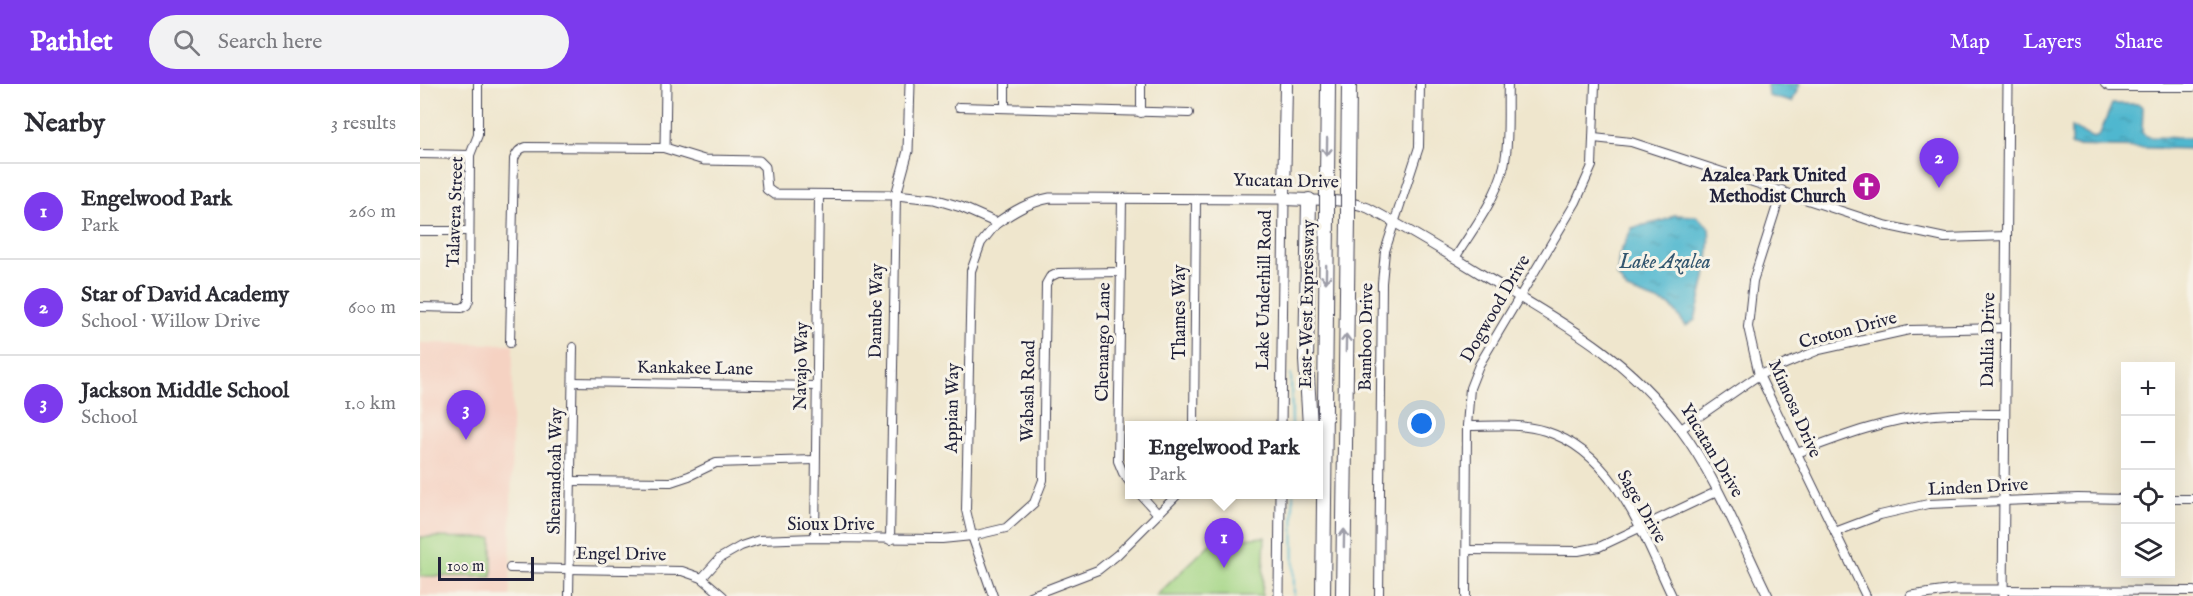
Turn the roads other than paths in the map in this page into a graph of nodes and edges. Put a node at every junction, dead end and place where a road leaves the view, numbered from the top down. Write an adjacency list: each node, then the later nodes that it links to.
1 (478, 84): 23 (street, Talavera Street)
2 (666, 84): 21 (street)
3 (910, 84): 27 (street, Danube Way)
4 (1005, 84): 17 (street)
5 (1142, 84): 18 (street)
6 (1286, 84): 30 (main road, Lake Underhill Road)
7 (1328, 84): 67 (highway, East-West Expressway, one-way to 67, bridge)
8 (1349, 84): 24 (highway)
9 (1358, 84): 24 (highway)
10 (1420, 84): 32 (street, Bamboo Drive)
11 (1508, 84): 37 (street)
12 (1594, 84): 20 (street, Dogwood Drive)
13 (2008, 84): 36 (street, Dahlia Drive)
14 (2105, 84): 15 (street)
15 (2193, 87)
16 (959, 107): 17 (street)
17 (1005, 108): 18 (street)
18 (1141, 113): 19 (street)
19 (1188, 113)
20 (1594, 138): 25 (street); 39 (street, Dogwood Drive)
21 (665, 148): 26 (street); 42 (street)
22 (420, 154): 23 (street)
23 (470, 155): 35 (street, Talavera Street)
24 (1348, 164): 85 (highway, one-way to 24, bridge)
25 (1782, 190): 36 (street); 44 (street, Mimosa Drive)
26 (819, 195): 27 (street); 46 (street, Navajo Way)
27 (896, 195): 33 (street); 72 (street, Danube Way)
28 (1122, 198): 29 (street, Yucatan Drive); 33 (street, Yucatan Drive); 38 (street, Chenango Lane)
29 (1196, 199): 30 (street, Yucatan Drive); 48 (street, Thames Way)
30 (1284, 199): 31 (main road, Yucatan Drive); 49 (street, Lake Underhill Road)
31 (1309, 200): 32 (street, Yucatan Drive); 50 (highway)
32 (1394, 222): 37 (street, Yucatan Drive); 86 (street, Bamboo Drive)
33 (997, 223): 70 (street, Appian Way)
34 (420, 231): 35 (street)
35 (469, 231): 40 (street, Talavera Street)
36 (2007, 236): 41 (street, Dahlia Drive)
37 (1455, 258): 39 (street, Yucatan Drive)
38 (1120, 272): 55 (street, Chenango Lane); 70 (street, Wabash Road)
39 (1521, 296): 51 (street, Dogwood Drive); 52 (street, Yucatan Drive)
40 (420, 307)
41 (2006, 328): 44 (street, Croton Drive); 47 (street, Dahlia Drive)
42 (510, 343)
43 (573, 347): 45 (street, Shenandoah Way)
44 (1759, 375): 52 (street, Croton Drive); 53 (street, Mimosa Drive)
45 (573, 382): 46 (street, Kankakee Lane); 56 (street, Shenandoah Way)
46 (816, 386): 54 (street, Navajo Way)
47 (2005, 414): 53 (street); 65 (street, Dahlia Drive)
48 (1194, 421)
49 (1281, 421)
50 (1310, 421)
51 (1467, 426): 68 (street, Sage Drive); 73 (street, Dogwood Drive)
52 (1681, 429): 57 (street, Yucatan Drive)
53 (1797, 453): 69 (street, Mimosa Drive)
54 (815, 460): 56 (street); 71 (street, Navajo Way)
55 (1125, 476)
56 (571, 481): 75 (street, Shenandoah Way)
57 (1718, 491): 68 (street); 89 (street, Yucatan Drive)
58 (1144, 499): 66 (street)
59 (1173, 499): 66 (street)
60 (1280, 499): 83 (street)
61 (1318, 499): 67 (highway)
62 (2121, 499): 65 (street, Linden Drive)
63 (2175, 499): 64 (street)
64 (2193, 499)
65 (2005, 501): 69 (street, Linden Drive); 78 (street, Dahlia Drive)
66 (1157, 513): 82 (street)
67 (1323, 527): 84 (highway, East-West Expressway)
68 (1639, 528): 73 (street); 88 (street, Sage Drive)
69 (1835, 532): 90 (street, Mimosa Drive)
70 (972, 536): 72 (street, Sioux Drive); 81 (street, Appian Way)
71 (815, 538): 72 (street, Sioux Drive); 76 (street, Sioux Drive)
72 (890, 540)
73 (1467, 550): 87 (street, Dogwood Drive)
74 (510, 568): 75 (street, Engel Drive)
75 (570, 569): 76 (street, Engel Drive); 79 (street, Shenandoah Way)
76 (702, 578): 80 (street, Engel Drive)
77 (2193, 591): 78 (street)
78 (2003, 593): 91 (street)
79 (569, 596)
80 (723, 596)
81 (993, 596)
82 (1030, 596)
83 (1279, 596)
84 (1323, 596)
85 (1343, 596)
86 (1378, 596)
87 (1466, 596)
88 (1672, 596)
89 (1768, 596)
90 (1866, 596)
91 (1911, 596)

